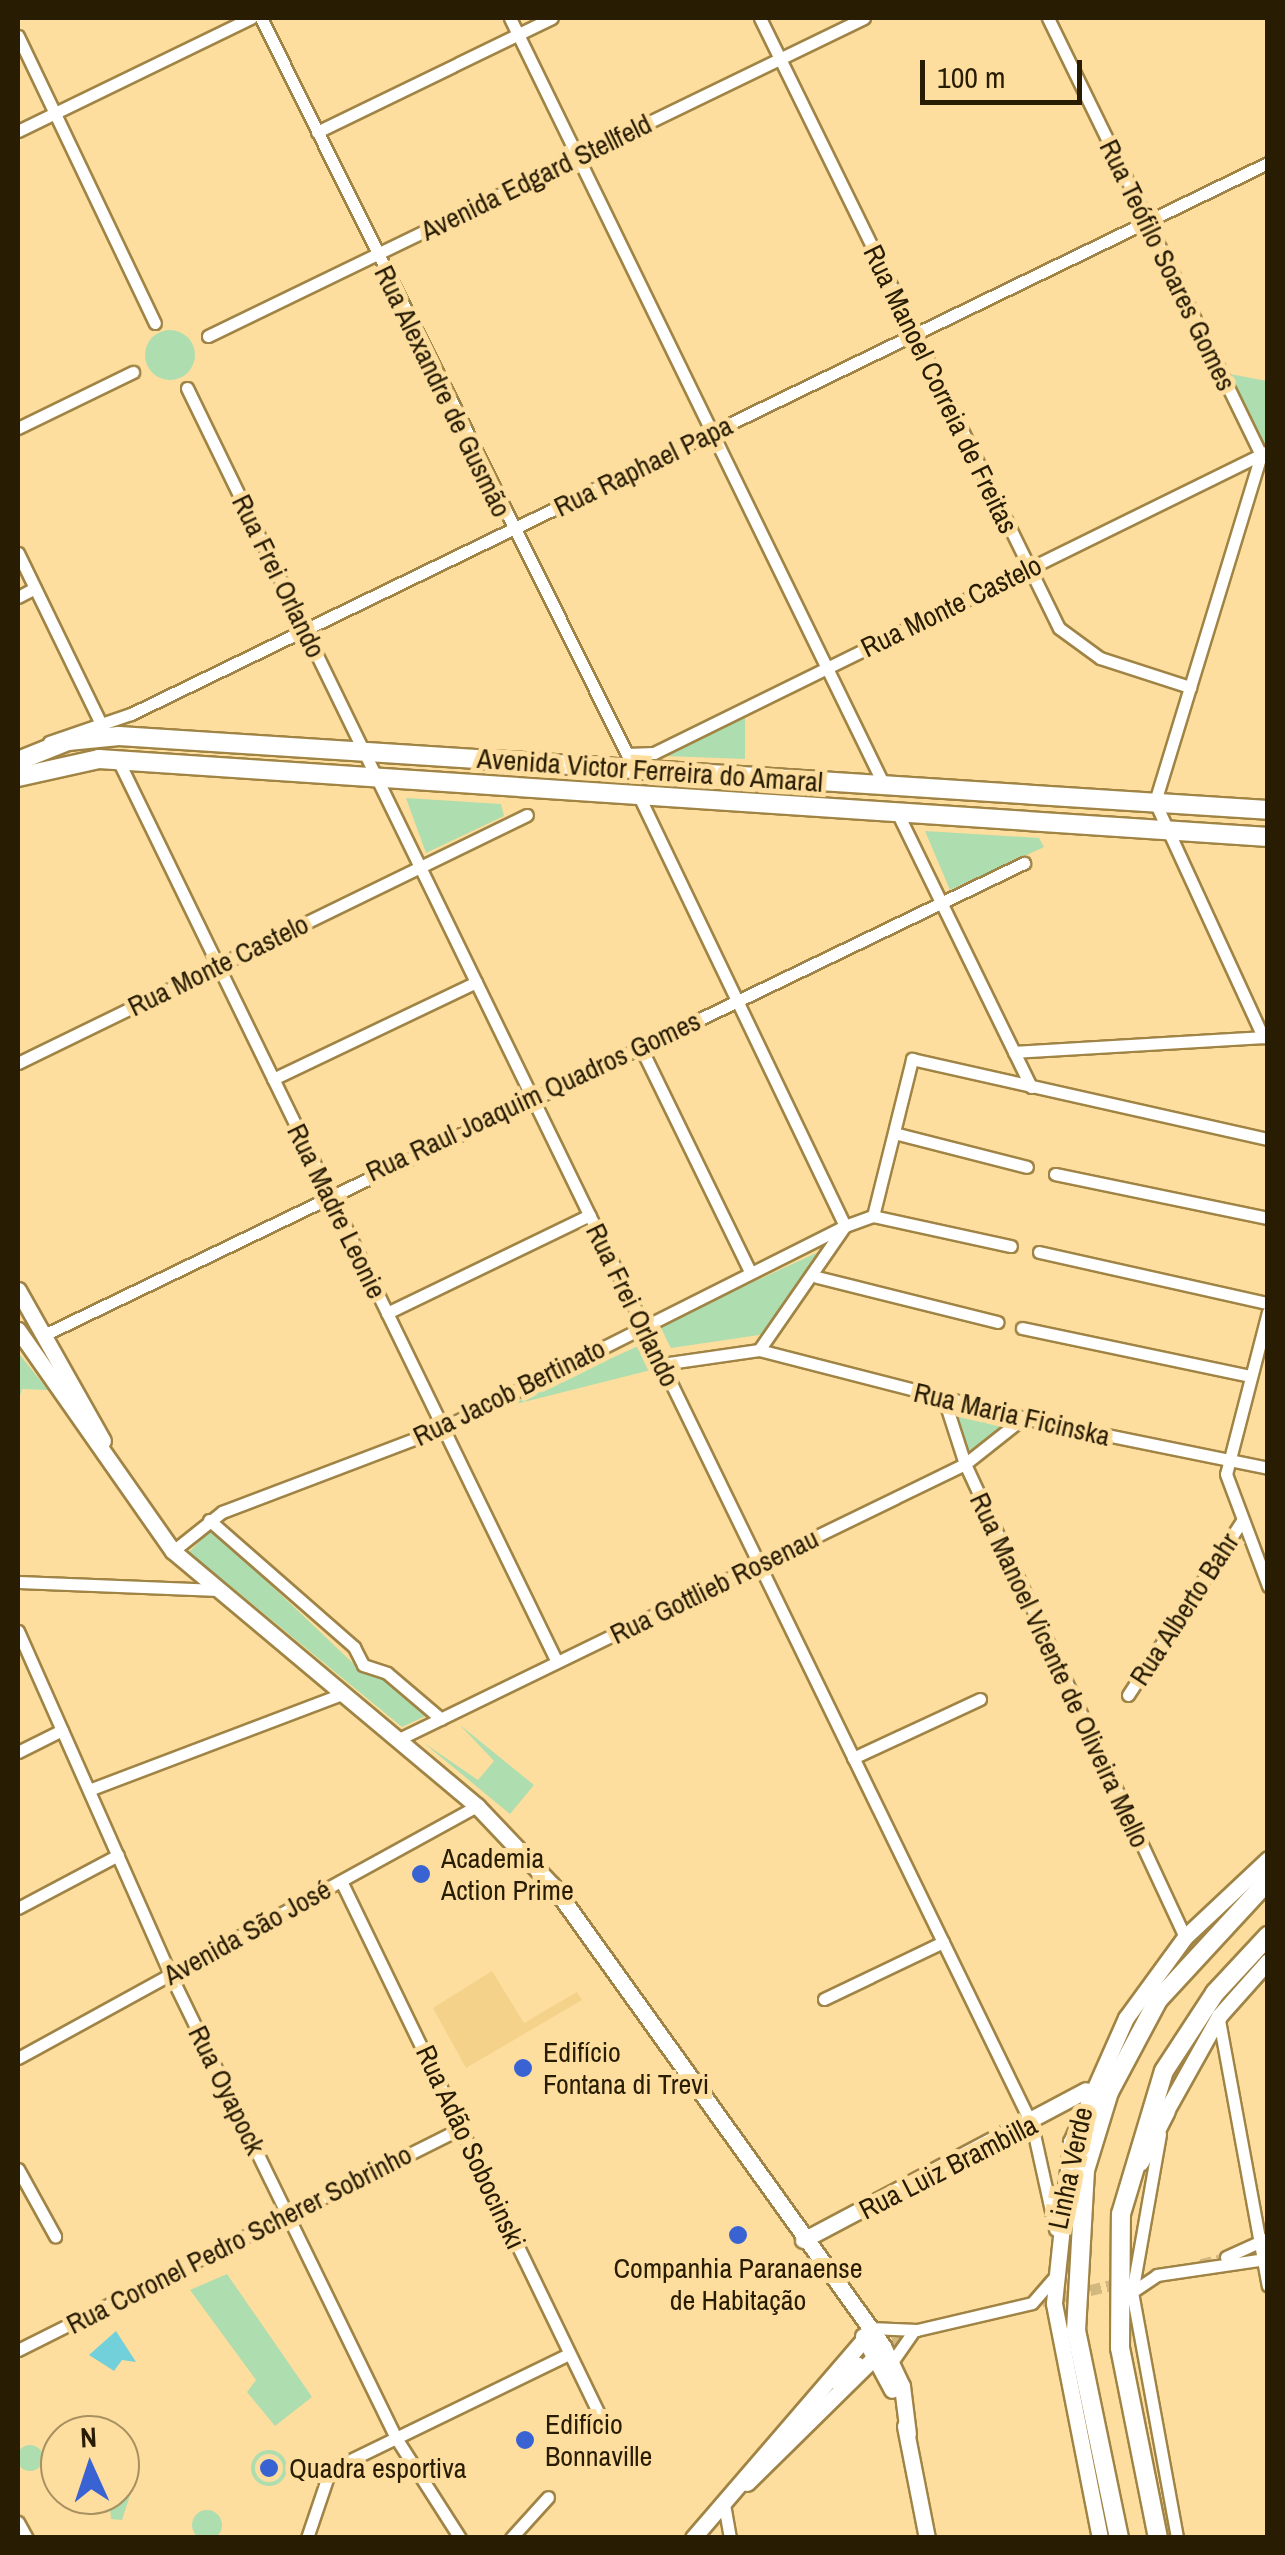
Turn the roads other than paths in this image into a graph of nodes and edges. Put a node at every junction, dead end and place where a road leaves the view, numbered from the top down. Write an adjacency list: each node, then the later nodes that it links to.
1 (251, 18): 11 (street)
2 (261, 18): 13 (street, Rua Alexandre de Gusmão)
3 (510, 18): 8 (street)
4 (552, 18): 8 (street)
5 (760, 18): 10 (street, Rua Manoel Correia de Freitas)
6 (864, 18): 10 (street, Avenida Edgard Stellfeld)
7 (1048, 18): 16 (street, Rua Teófilo Soares Gomes)
8 (518, 34): 13 (street); 14 (street)
9 (18, 36): 11 (street)
10 (780, 58): 14 (street, Avenida Edgard Stellfeld); 19 (street, Rua Manoel Correia de Freitas)
11 (55, 113): 12 (street); 18 (street)
12 (18, 131)
13 (316, 132): 17 (street, Rua Alexandre de Gusmão)
14 (578, 156): 17 (street, Avenida Edgard Stellfeld); 24 (street)
15 (1268, 163): 16 (street, Rua Raphael Papa)
16 (1148, 221): 19 (street, Rua Raphael Papa); 25 (street, Rua Teófilo Soares Gomes)
17 (376, 254): 20 (street, Avenida Edgard Stellfeld); 26 (street, Rua Alexandre de Gusmão)
18 (156, 323)
19 (914, 334): 24 (street, Rua Raphael Papa); 28 (street, Rua Manoel Correia de Freitas)
20 (208, 336)
21 (133, 372): 23 (street)
22 (187, 388): 31 (street, Rua Frei Orlando)
23 (18, 428)
24 (712, 432): 26 (street, Rua Raphael Papa); 32 (street)
25 (1264, 453): 28 (street, Rua Monte Castelo); 33 (street)
26 (511, 530): 31 (street, Rua Raphael Papa); 38 (street, Rua Alexandre de Gusmão)
27 (18, 552): 29 (street)
28 (1029, 569): 32 (street, Rua Monte Castelo); 33 (street, Rua Manoel Correia de Freitas)
29 (35, 588): 30 (street); 35 (street)
30 (18, 597)
31 (305, 630): 34 (street, Rua Raphael Papa); 37 (street, Rua Frei Orlando)
32 (826, 666): 38 (street, Rua Monte Castelo); 43 (street)
33 (1190, 687): 45 (street)
34 (128, 716): 35 (street, Rua Raphael Papa); 36 (street)
35 (100, 722): 39 (street, Rua Raphael Papa)
36 (138, 737): 37 (highway, Avenida Victor Ferreira do Amaral); 39 (highway, Avenida Victor Ferreira do Amaral)
37 (364, 752): 42 (street, Rua Frei Orlando); 43 (highway, Avenida Victor Ferreira do Amaral)
38 (634, 756)
39 (26, 757)
40 (118, 760): 41 (highway, Avenida Victor Ferreira do Amaral); 42 (highway, Avenida Victor Ferreira do Amaral); 54 (street, Rua Madre Leonie)
41 (18, 777)
42 (376, 777): 44 (highway, Avenida Victor Ferreira do Amaral); 52 (street, Rua Frei Orlando)
43 (884, 785): 45 (highway, Avenida Victor Ferreira do Amaral)
44 (638, 794): 47 (highway, Avenida Victor Ferreira do Amaral); 56 (street)
45 (1155, 802): 46 (highway, Avenida Victor Ferreira do Amaral); 49 (street)
46 (1268, 810)
47 (897, 812): 49 (highway, Avenida Victor Ferreira do Amaral); 53 (street)
48 (527, 815): 52 (street, Rua Monte Castelo)
49 (1164, 830): 50 (highway, Avenida Victor Ferreira do Amaral); 57 (street)
50 (1268, 836)
51 (1024, 864): 53 (street, Rua Raul Joaquim Quadros Gomes)
52 (419, 865): 54 (street, Rua Monte Castelo); 55 (street, Rua Frei Orlando)
53 (941, 902): 56 (street, Rua Raul Joaquim Quadros Gomes); 59 (street)
54 (218, 965): 60 (street, Rua Monte Castelo); 61 (street, Rua Madre Leonie)
55 (476, 982): 61 (street); 63 (street, Rua Frei Orlando)
56 (736, 999): 58 (street, Rua Raul Joaquim Quadros Gomes); 72 (street)
57 (1265, 1037): 59 (street)
58 (640, 1046): 63 (street, Rua Raul Joaquim Quadros Gomes); 75 (street)
59 (1014, 1052): 62 (street)
60 (18, 1063)
61 (273, 1079): 68 (street, Rua Madre Leonie)
62 (1031, 1087): 64 (street); 65 (street)
63 (533, 1098): 68 (street, Rua Raul Joaquim Quadros Gomes); 69 (street, Rua Frei Orlando)
64 (894, 1133): 66 (street); 70 (street)
65 (1268, 1139)
66 (1027, 1167)
67 (1055, 1174): 71 (street)
68 (329, 1193): 79 (street, Rua Madre Leonie); 85 (street, Rua Raul Joaquim Quadros Gomes)
69 (590, 1215): 79 (street); 82 (street, Rua Frei Orlando)
70 (873, 1216): 72 (street, Rua Jacob Bertinato); 73 (street)
71 (1268, 1218)
72 (845, 1226): 75 (street, Rua Jacob Bertinato); 76 (street)
73 (1012, 1246)
74 (1039, 1252): 78 (street)
75 (750, 1272): 82 (street, Rua Jacob Bertinato)
76 (817, 1277): 81 (street); 86 (street)
77 (18, 1290): 85 (main road)
78 (1268, 1303)
79 (387, 1313): 91 (street, Rua Madre Leonie)
80 (1267, 1315): 88 (street)
81 (997, 1322)
82 (644, 1327): 87 (street, Rua Frei Orlando); 91 (street, Rua Jacob Bertinato)
83 (1022, 1328): 88 (street)
84 (18, 1330): 95 (main road)
85 (44, 1335): 95 (main road)
86 (758, 1350): 87 (street); 89 (street, Rua Maria Ficinska)
87 (662, 1364): 99 (street, Rua Frei Orlando)
88 (1249, 1376): 92 (street)
89 (944, 1399): 90 (street, Rua Maria Ficinska); 93 (street, Rua Manoel Vicente de Oliveira Mello)
90 (1023, 1418): 92 (street, Rua Maria Ficinska); 93 (street, Rua Gottlieb Rosenau)
91 (443, 1428): 96 (street, Rua Jacob Bertinato); 104 (street, Rua Madre Leonie)
92 (1229, 1461): 94 (street, Rua Maria Ficinska); 97 (street)
93 (965, 1464): 99 (street, Rua Gottlieb Rosenau); 121 (street, Rua Manoel Vicente de Oliveira Mello)
94 (1268, 1468)
95 (119, 1482): 98 (main road)
96 (209, 1520): 98 (street, Rua Jacob Bertinato); 108 (street)
97 (1240, 1522): 101 (street); 106 (street, Rua Alberto Bahr)
98 (173, 1551): 102 (main road)
99 (759, 1564): 104 (street, Rua Gottlieb Rosenau); 112 (street, Rua Frei Orlando)
100 (18, 1582): 102 (street)
101 (1268, 1586)
102 (219, 1590): 105 (main road)
103 (18, 1631): 109 (street, Rua Oyapock)
104 (557, 1662): 108 (street, Rua Gottlieb Rosenau)
105 (342, 1694): 110 (main road); 113 (street)
106 (1128, 1695)
107 (980, 1698): 112 (street)
108 (441, 1719): 110 (street, Rua Gottlieb Rosenau)
109 (62, 1730): 111 (street); 113 (street, Rua Oyapock)
110 (397, 1740): 114 (main road)
111 (18, 1752)
112 (853, 1758): 122 (street, Rua Frei Orlando)
113 (88, 1790): 115 (street, Rua Oyapock)
114 (476, 1806): 117 (street, Avenida São José); 140 (main road)
115 (118, 1855): 119 (street); 124 (street, Rua Oyapock)
116 (1268, 1859): 121 (main road, Linha Verde)
117 (340, 1880): 124 (street, Avenida São José); 133 (street, Rua Adão Sobocinski)
118 (1268, 1881): 169 (highway, Linha Verde)
119 (18, 1908)
120 (1268, 1936): 135 (highway)
121 (1185, 1937): 130 (main road, Linha Verde)
122 (943, 1942): 125 (street); 132 (street, Rua Frei Orlando)
123 (1268, 1961): 126 (main road)
124 (170, 1974): 127 (street, Avenida São José); 136 (street, Rua Oyapock)
125 (824, 1999)
126 (1219, 2016): 128 (main road); 129 (street)
127 (18, 2058)
128 (1188, 2064): 129 (street); 131 (main road)
129 (1222, 2074): 139 (street)
130 (1088, 2088): 132 (main road, Rua Luiz Brambilla); 137 (main road, Linha Verde)
131 (1166, 2111): 135 (highway); 143 (street)
132 (1032, 2125): 137 (street, Rua Frei Orlando); 140 (main road, Rua Luiz Brambilla)
133 (460, 2129): 136 (street, Rua Coronel Pedro Scherer Sobrinho); 153 (street, Rua Adão Sobocinski)
134 (18, 2169): 138 (street)
135 (1126, 2189): 170 (highway)
136 (288, 2215): 152 (street, Rua Coronel Pedro Scherer Sobrinho); 157 (street, Rua Oyapock)
137 (1055, 2228): 145 (main road, Linha Verde)
138 (55, 2236)
139 (1262, 2239): 141 (street); 142 (street)
140 (803, 2240): 151 (main road)
141 (1223, 2259): 142 (street); 144 (street)
142 (1265, 2259): 146 (street)
143 (1133, 2265): 144 (street); 147 (street)
144 (1158, 2275): 147 (street)
145 (1054, 2280): 148 (street); 149 (main road, Linha Verde)
146 (1268, 2286)
147 (1132, 2292): 171 (street)
148 (1032, 2304): 149 (street); 150 (street)
149 (1056, 2316): 168 (main road, Linha Verde)
150 (917, 2330): 151 (street); 154 (street)
151 (868, 2333): 154 (main road); 159 (main road)
152 (18, 2350)
153 (570, 2354): 156 (street, Rua Adão Sobocinski); 157 (street)
154 (884, 2359): 159 (main road); 167 (main road)
155 (858, 2362): 159 (street)
156 (599, 2414)
157 (396, 2438): 162 (street); 163 (street, Rua Oyapock)
158 (548, 2496): 164 (street)
159 (729, 2498): 165 (main road); 166 (street)
160 (18, 2522): 161 (street)
161 (27, 2538)
162 (307, 2538)
163 (460, 2538)
164 (511, 2538)
165 (693, 2538)
166 (730, 2538)
167 (929, 2538)
168 (1100, 2538)
169 (1119, 2538)
170 (1158, 2538)
171 (1177, 2538)

